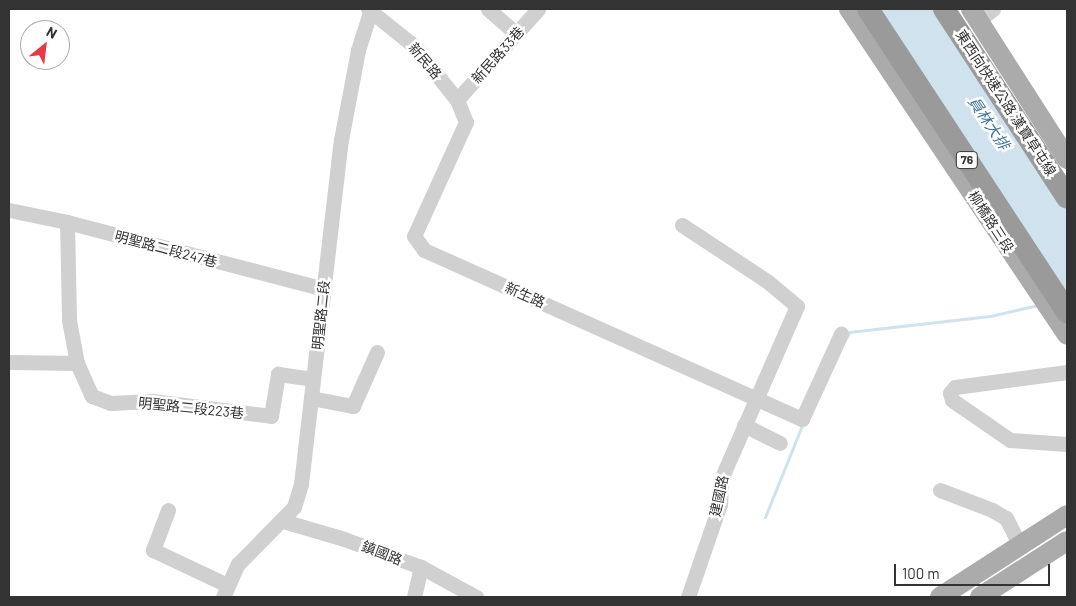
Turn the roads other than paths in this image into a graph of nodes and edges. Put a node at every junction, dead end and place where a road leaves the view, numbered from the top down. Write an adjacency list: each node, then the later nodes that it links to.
1 (370, 9): 11 (street, 新民路); 18 (street, 明聖路二段)
2 (488, 9): 9 (street)
3 (538, 9): 9 (street, 新民路33巷)
4 (850, 9): 10 (main road, 柳橋路三段)
5 (859, 9): 10 (highway)
6 (868, 9): 19 (highway, 76)
7 (944, 9): 14 (highway, 東西向快速公路 漢寶草屯線)
8 (981, 12): 13 (main road)
9 (517, 34): 11 (street, 新民路33巷)
10 (883, 56): 21 (main road, 柳橋路三段)
11 (457, 100): 12 (street, 新民路)
12 (466, 122): 27 (street, 新生路)
13 (1067, 158)
14 (1067, 198)
15 (9, 210): 16 (street, 明聖路二段247巷)
16 (67, 222): 18 (street, 明聖路二段247巷); 24 (street, 明聖路二段223巷)
17 (682, 225): 27 (street, 建國路)
18 (324, 289): 26 (street, 明聖路二段)
19 (1067, 312)
20 (841, 334): 27 (street)
21 (1067, 335)
22 (377, 352): 28 (street)
23 (9, 362): 24 (street)
24 (77, 363): 26 (street, 明聖路二段223巷)
25 (1067, 372): 31 (street)
26 (313, 379): 28 (street, 明聖路二段)
27 (756, 396): 29 (street, 建國路)
28 (311, 398): 35 (street, 明聖路二段)
29 (744, 425): 30 (street); 42 (street, 建國路)
30 (780, 443)
31 (1067, 444)
32 (940, 490): 37 (street)
33 (168, 510): 39 (street)
34 (1067, 515): 37 (main road)
35 (283, 521): 38 (street, 鎮國路); 39 (street, 明聖路二段)
36 (1067, 542): 44 (main road)
37 (1020, 545): 43 (main road)
38 (421, 568): 40 (street); 41 (street, 鎮國路)
39 (225, 591)
40 (414, 597)
41 (476, 597)
42 (688, 597)
43 (940, 597)
44 (980, 597)

